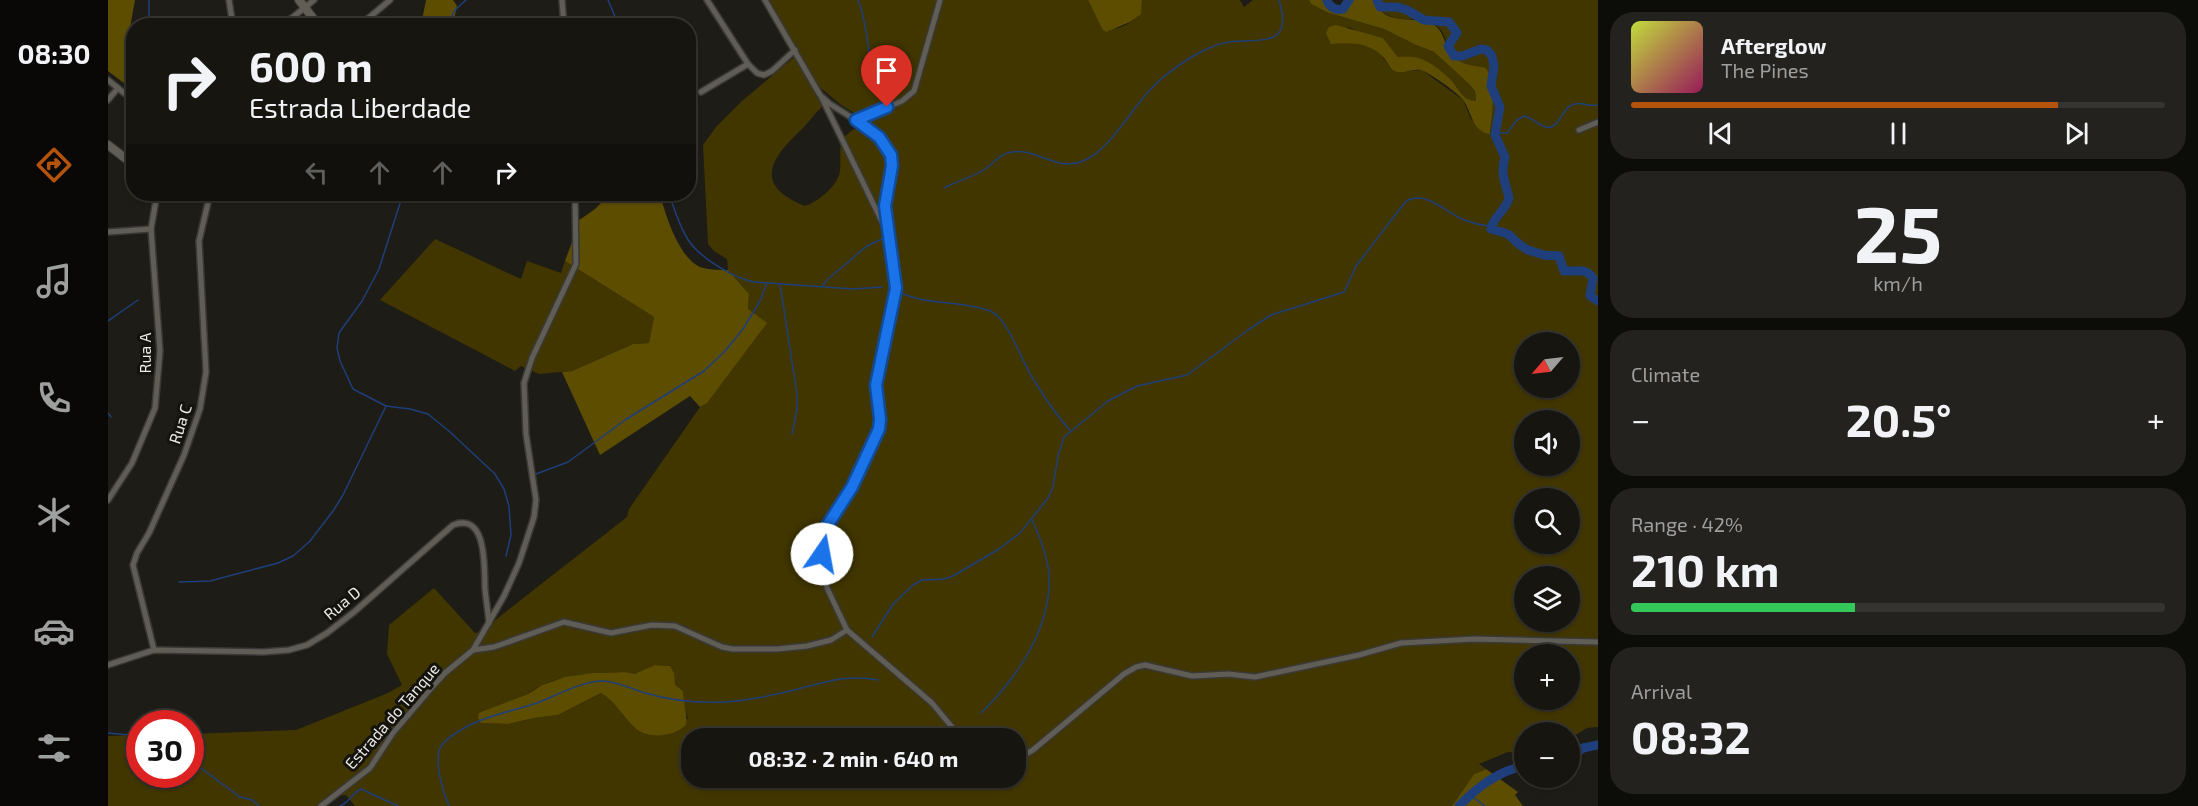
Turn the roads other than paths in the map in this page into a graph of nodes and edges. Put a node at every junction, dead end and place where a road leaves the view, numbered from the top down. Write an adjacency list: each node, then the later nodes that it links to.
1 (230, 0): 10 (street)
2 (299, 0): 9 (street)
3 (314, 0): 9 (street)
4 (390, 0): 13 (street)
5 (562, 0): 14 (street)
6 (707, 0): 16 (street)
7 (765, 0): 15 (street)
8 (940, 0): 23 (street)
9 (305, 8): 11 (street); 12 (street)
10 (232, 18)
11 (292, 18)
12 (313, 18)
13 (369, 18)
14 (563, 18)
15 (795, 50): 16 (street); 21 (street)
16 (748, 64): 19 (street)
17 (108, 80): 18 (street)
18 (118, 88): 20 (street); 22 (street)
19 (701, 92)
20 (126, 94)
21 (820, 95): 23 (street); 33 (street)
22 (108, 100)
23 (856, 120): 33 (street)
24 (1598, 123): 25 (street)
25 (1579, 130)
26 (108, 145): 27 (street)
27 (126, 159)
28 (156, 201): 31 (street, Rua A)
29 (208, 201): 38 (street, Rua C)
30 (575, 201): 35 (street)
31 (151, 229): 32 (street); 34 (street, Rua A)
32 (108, 232)
33 (889, 234): 36 (street)
34 (108, 500)
35 (489, 622): 38 (street, Rua D); 39 (street)
36 (848, 630): 39 (street, Estrada do Tanque); 41 (street)
37 (1598, 642): 42 (street)
38 (154, 650): 40 (street, Rua D)
39 (473, 650): 43 (street, Estrada do Tanque)
40 (108, 665)
41 (953, 728)
42 (1026, 754)
43 (321, 806)

